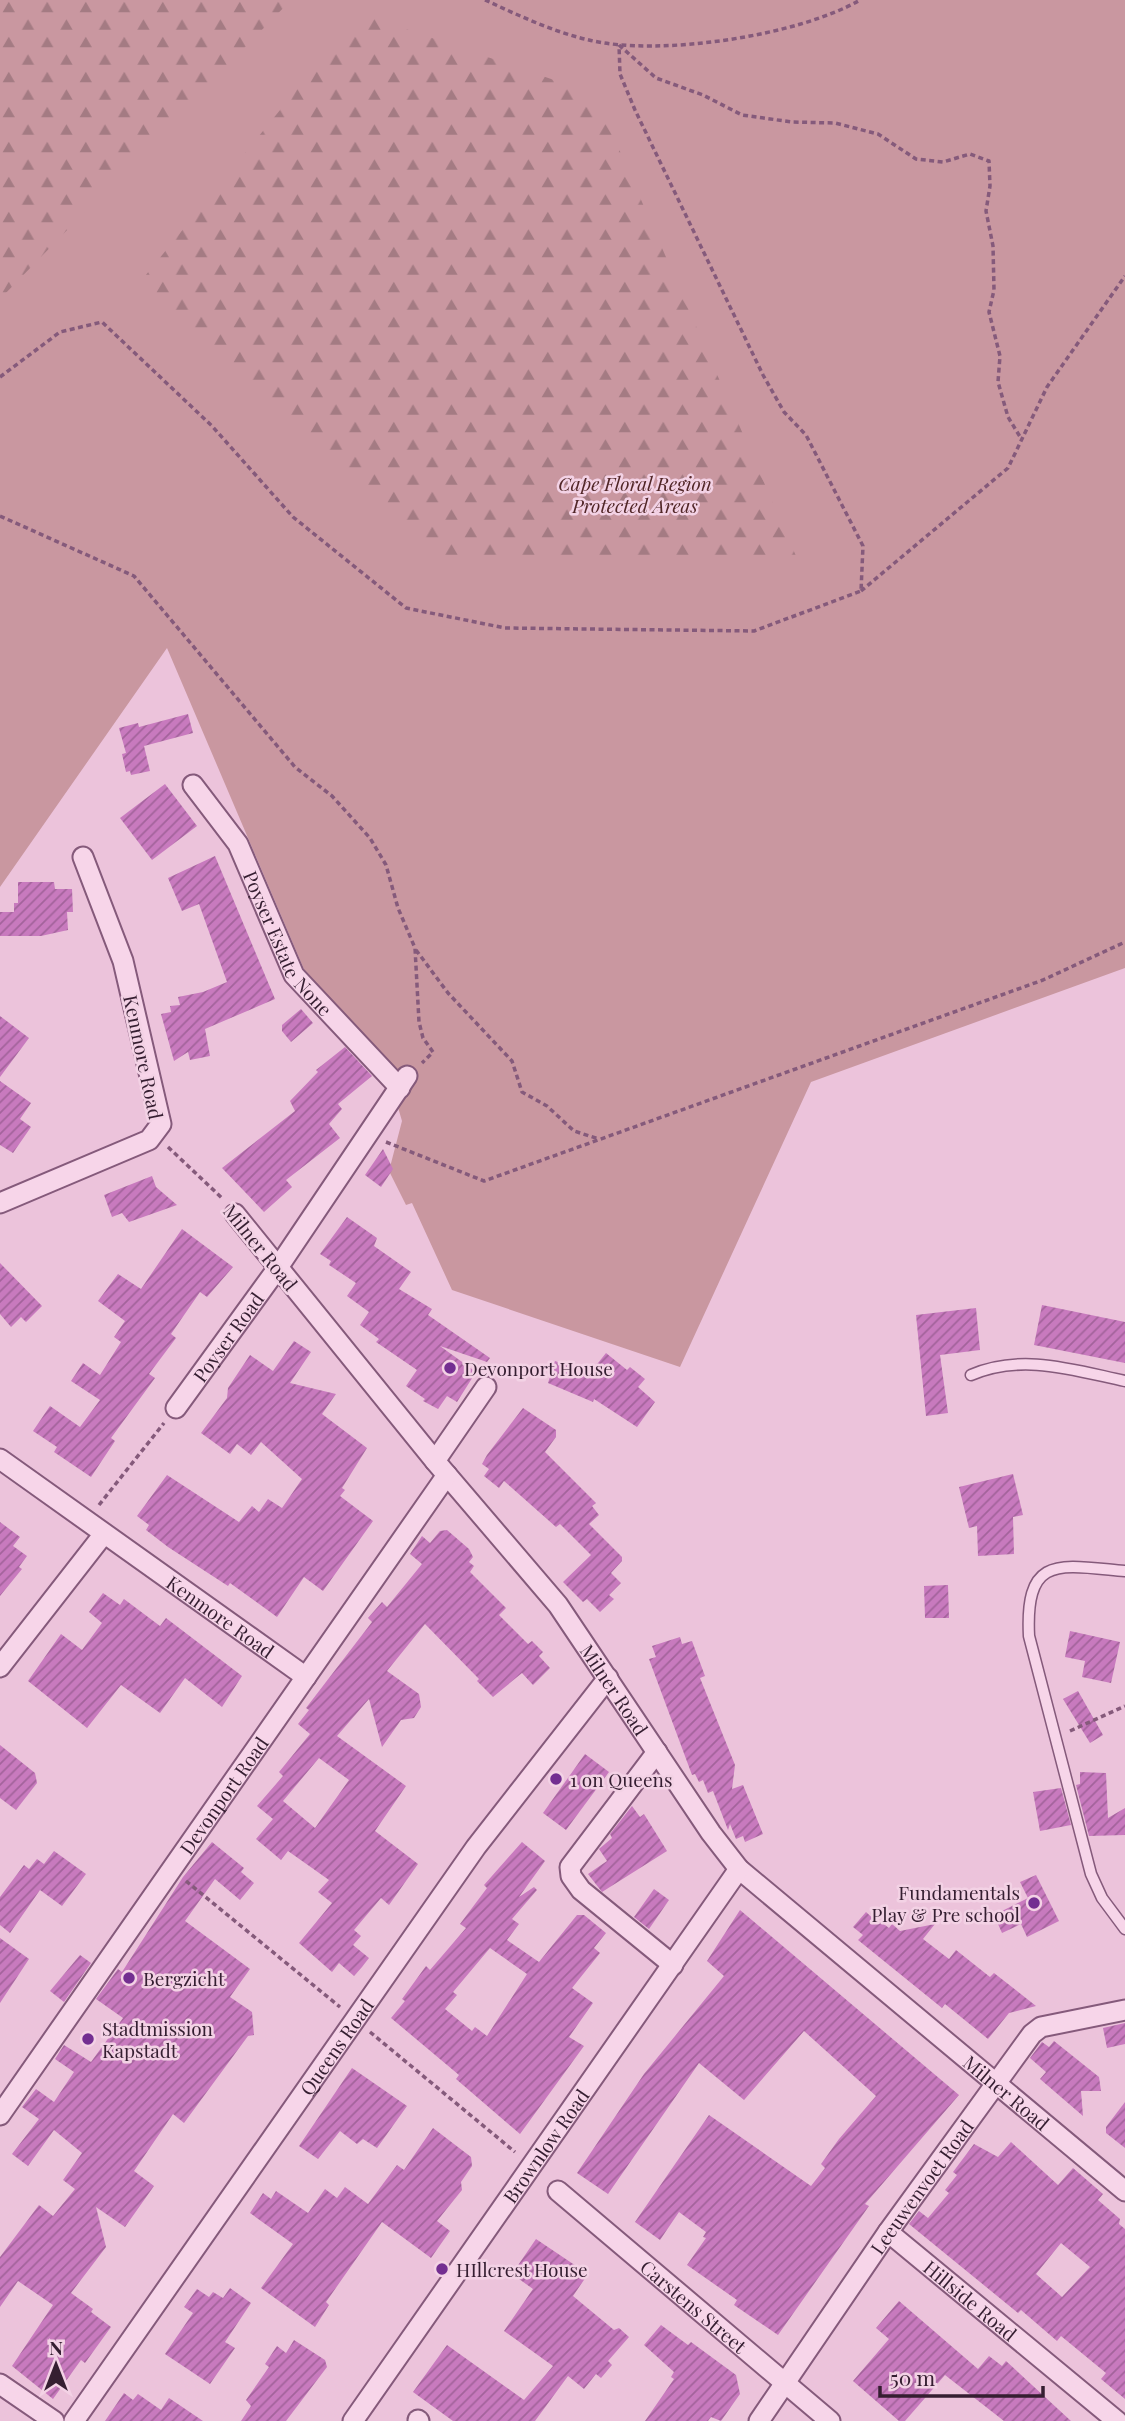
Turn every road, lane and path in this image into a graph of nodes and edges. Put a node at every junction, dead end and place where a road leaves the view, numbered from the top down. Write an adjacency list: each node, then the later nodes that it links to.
1 (485, 0): 3 (path)
2 (860, 0): 3 (path)
3 (619, 45): 6 (path); 8 (path)
4 (1125, 276): 6 (path)
5 (0, 377): 8 (path)
6 (1022, 440): 8 (path)
7 (0, 516): 12 (path)
8 (861, 591)
9 (192, 785): 13 (street, Poyser Estate None)
10 (83, 858): 15 (street, Kenmore Road)
11 (1125, 942): 16 (path)
12 (415, 948): 13 (path); 16 (path)
13 (404, 1082): 14 (street, Poyser Road)
14 (368, 1135): 16 (path); 19 (street, Poyser Road)
15 (155, 1136): 17 (street, Kenmore Road); 18 (path, Milner Road)
16 (600, 1140)
17 (0, 1203)
18 (235, 1214): 19 (street, Milner Road)
19 (277, 1269): 23 (street, Poyser Road); 25 (street, Milner Road)
20 (971, 1375): 21 (lane)
21 (1125, 1381)
22 (486, 1387): 25 (street, Devonport Road)
23 (176, 1408): 26 (path)
24 (0, 1459): 26 (street, Kenmore Road)
25 (441, 1468): 30 (street, Devonport Road); 31 (street, Milner Road)
26 (86, 1523): 27 (street, Kenmore Road)
27 (103, 1535): 29 (street); 30 (street, Kenmore Road)
28 (1125, 1571): 33 (lane)
29 (0, 1667)
30 (306, 1677): 40 (street, Devonport Road)
31 (608, 1678): 34 (street, Milner Road); 47 (street, Queens Road)
32 (1125, 1706): 33 (path)
33 (1058, 1737): 36 (lane)
34 (657, 1752): 35 (street, Milner Road); 37 (street)
35 (739, 1869): 37 (street, Brownlow Road); 39 (street, Milner Road)
36 (1125, 1929)
37 (673, 1965): 48 (street, Brownlow Road)
38 (1125, 2010): 39 (street, Leeuwenvoet Road)
39 (994, 2084): 42 (street, Milner Road); 43 (street, Leeuwenvoet Road)
40 (0, 2115)
41 (558, 2191): 45 (street, Carstens Street)
42 (1125, 2191)
43 (888, 2232): 45 (street, Leeuwenvoet Road); 51 (street, Hillside Road)
44 (0, 2384): 46 (street)
45 (786, 2384): 49 (street, Leeuwenvoet Road); 50 (street, Carstens Street)
46 (54, 2421)
47 (74, 2421)
48 (353, 2421)
49 (759, 2421)
50 (830, 2421)
51 (1117, 2421)

